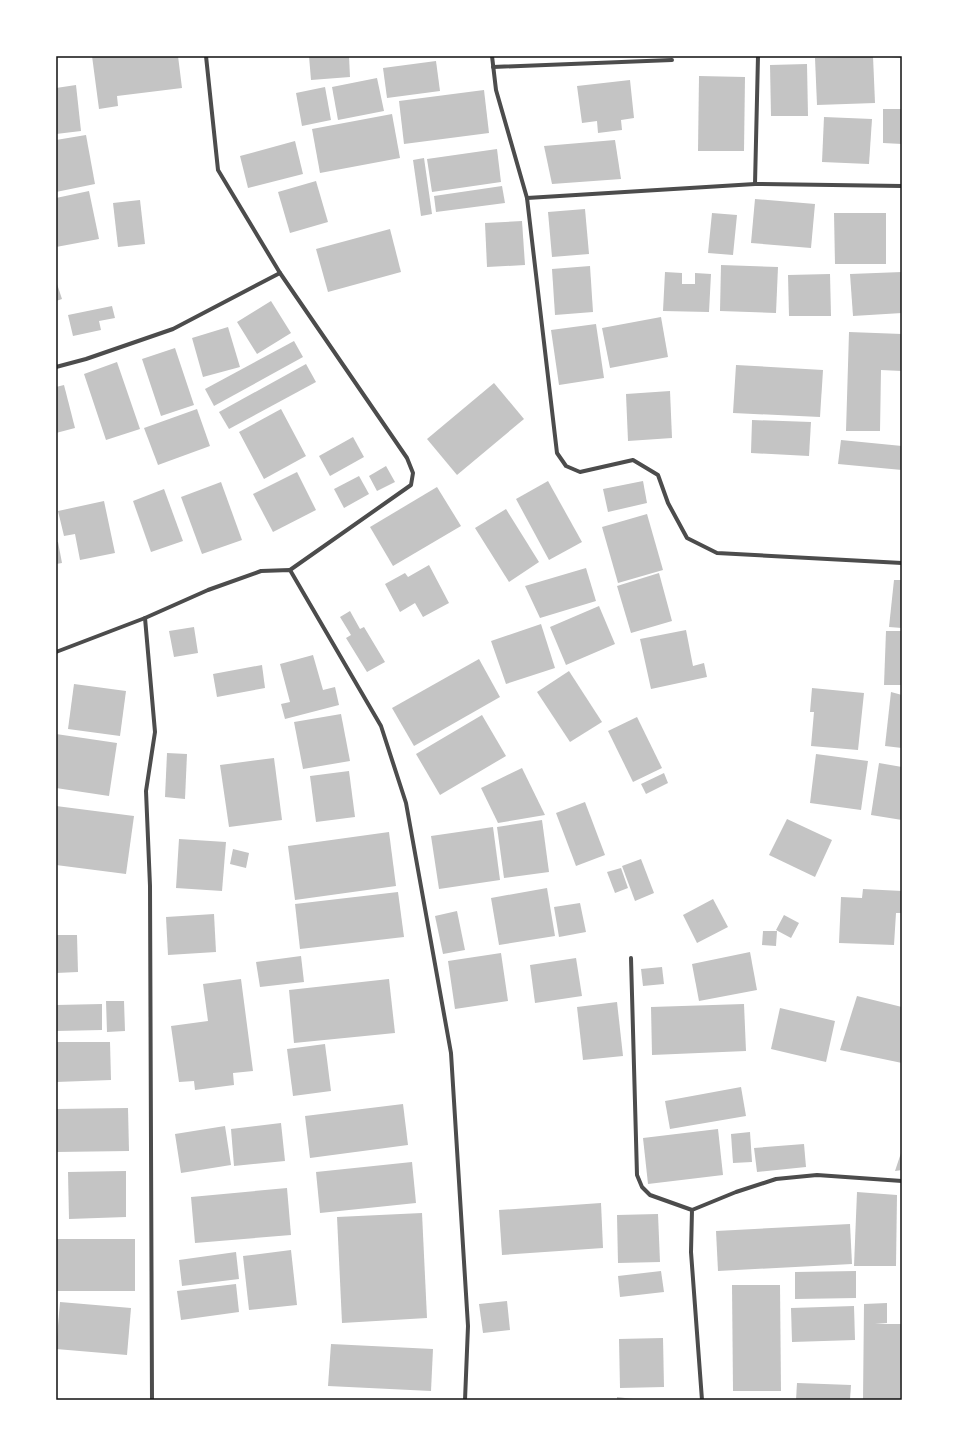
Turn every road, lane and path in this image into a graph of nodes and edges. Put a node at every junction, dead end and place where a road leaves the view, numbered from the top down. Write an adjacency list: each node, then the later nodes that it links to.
1 (206, 56): 9 (street)
2 (492, 56): 5 (street)
3 (758, 56): 6 (street)
4 (672, 60): 5 (street)
5 (493, 67): 8 (street)
6 (755, 184): 7 (street); 8 (street)
7 (902, 186)
8 (528, 198): 11 (street)
9 (280, 273): 10 (street); 12 (street)
10 (56, 367)
11 (902, 563)
12 (290, 570): 13 (street); 19 (street)
13 (146, 618): 14 (street); 18 (street)
14 (56, 652)
15 (632, 958): 17 (street)
16 (902, 1181): 17 (street)
17 (692, 1210): 20 (street)
18 (152, 1400)
19 (465, 1400)
20 (702, 1400)

